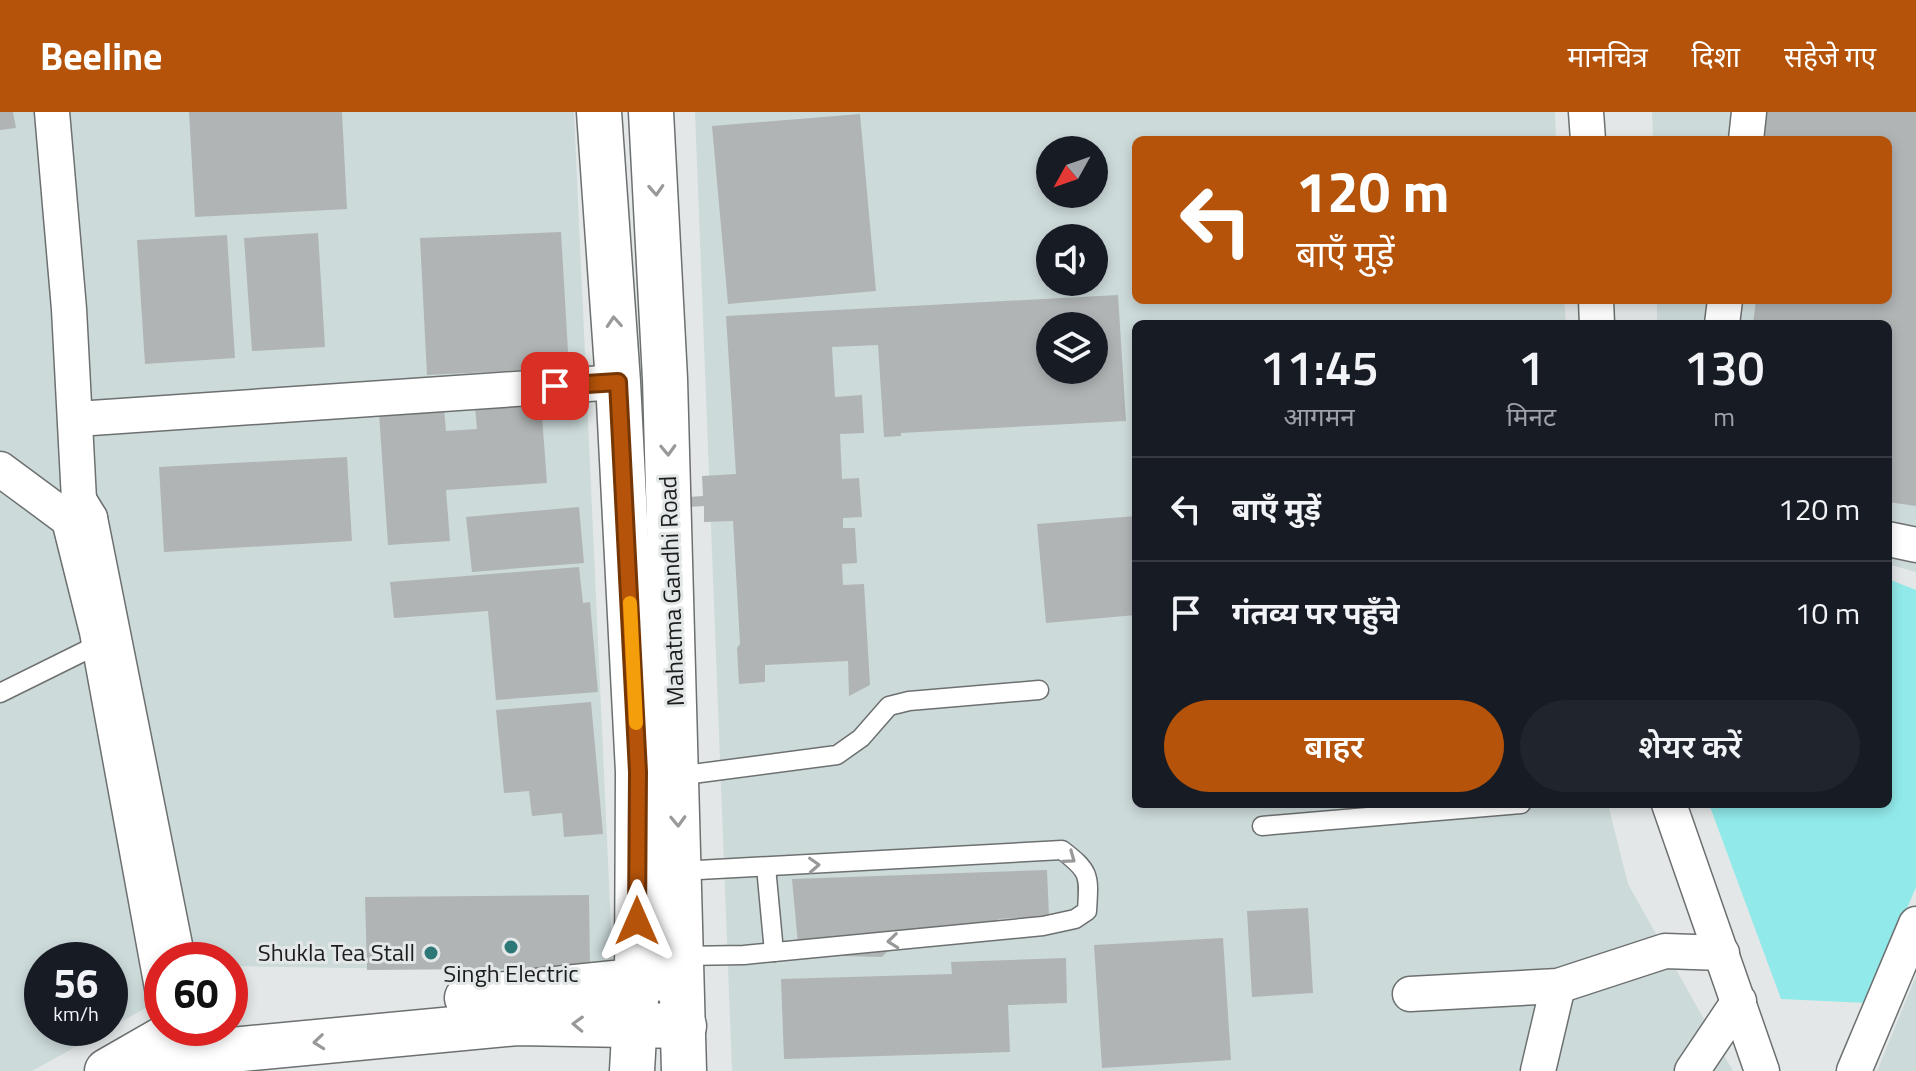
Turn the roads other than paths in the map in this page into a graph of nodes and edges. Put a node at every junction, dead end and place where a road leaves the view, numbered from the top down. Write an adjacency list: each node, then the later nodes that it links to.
1 (52, 112): 9 (street)
2 (599, 112): 8 (main road, Mahatma Gandhi Road, one-way to 2)
3 (651, 112): 17 (main road, Mahatma Gandhi Road, one-way to 17)
4 (1586, 112): 6 (street)
5 (1749, 112): 7 (street)
6 (1588, 136)
7 (1746, 136)
8 (618, 382): 9 (street); 29 (main road, Mahatma Gandhi Road)
9 (77, 419): 11 (street)
10 (0, 469): 11 (street)
11 (79, 513): 14 (street)
12 (1892, 540): 13 (street)
13 (1916, 545)
14 (102, 635): 16 (lane); 24 (street); 25 (street)
15 (1039, 690): 17 (lane)
16 (0, 693)
17 (677, 776): 22 (main road, Mahatma Gandhi Road, one-way to 22)
18 (1474, 808): 20 (lane)
19 (1670, 808): 27 (street)
20 (1262, 826)
21 (766, 867): 22 (lane); 26 (lane); 26 (lane, one-way to 26)
22 (680, 871): 28 (main road, Mahatma Gandhi Road)
23 (1916, 924): 44 (street)
24 (154, 942)
25 (174, 942)
26 (774, 952): 28 (lane)
27 (1722, 953): 30 (street); 32 (street)
28 (683, 966): 29 (main road); 35 (main road, Mahatma Gandhi Road)
29 (637, 981): 33 (main road); 34 (main road, Mahatma Gandhi Road)
30 (1558, 986): 31 (street); 41 (street)
31 (1410, 994)
32 (1739, 1001): 42 (street); 43 (street)
33 (248, 1020)
34 (634, 1026): 35 (main road); 36 (main road, one-way to 36); 39 (main road, Mahatma Gandhi Road)
35 (684, 1026): 40 (main road, Mahatma Gandhi Road)
36 (248, 1041)
37 (181, 1046): 38 (main road)
38 (107, 1071)
39 (632, 1071)
40 (684, 1071)
41 (1538, 1071)
42 (1692, 1071)
43 (1762, 1071)
44 (1854, 1071)

